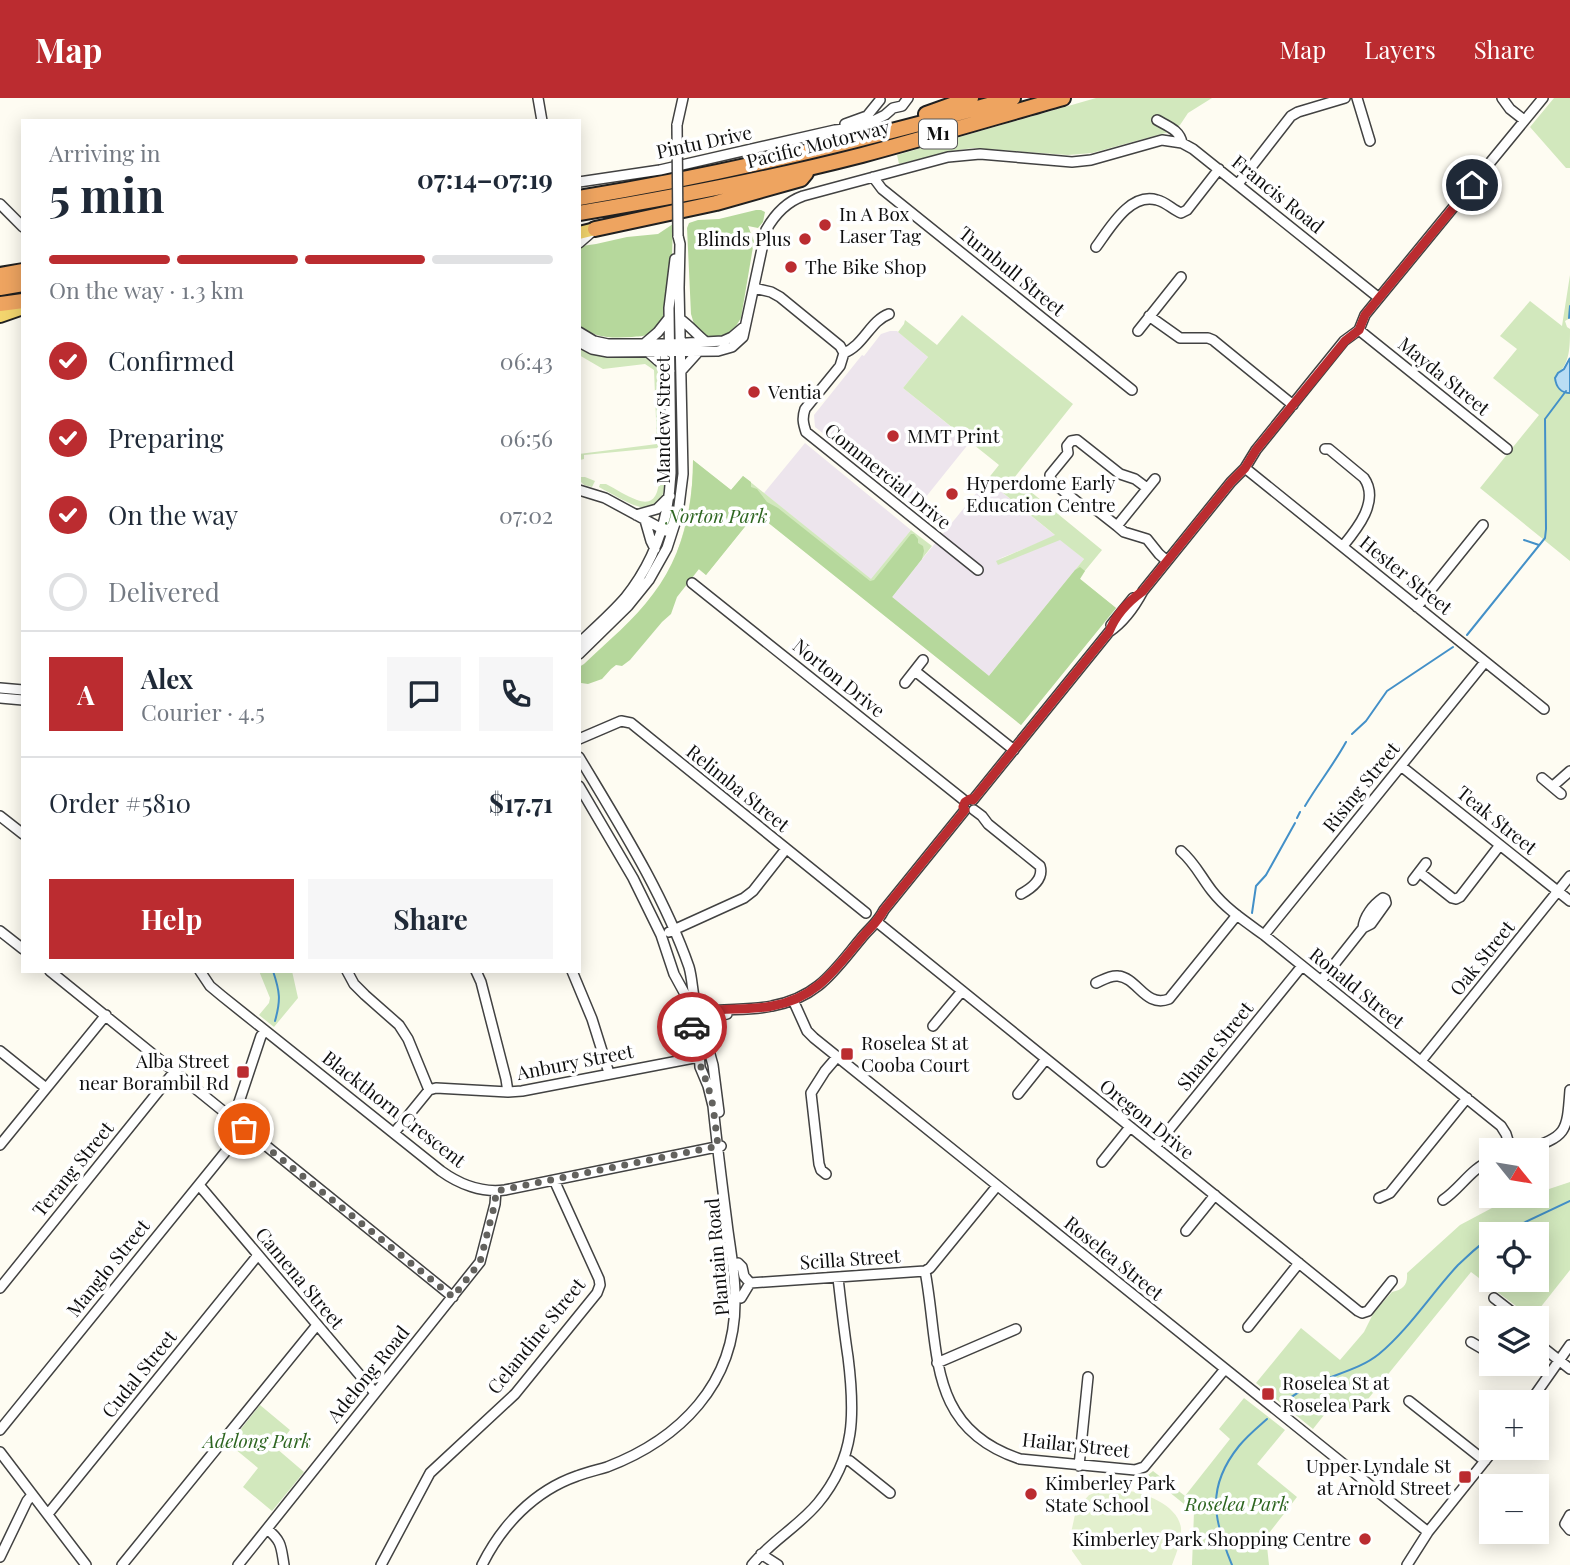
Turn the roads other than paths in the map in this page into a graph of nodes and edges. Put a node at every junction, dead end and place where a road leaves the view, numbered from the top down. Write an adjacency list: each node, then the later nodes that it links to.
1 (538, 98): 13 (street)
2 (683, 98): 31 (street, Mandew Street, bridge)
3 (908, 98): 12 (street, Pintu Drive)
4 (971, 98): 17 (highway)
5 (1013, 98): 17 (highway, Pacific Motorway / M1)
6 (1063, 98): 20 (highway, Pacific Motorway / M1)
7 (1345, 98): 24 (street)
8 (1357, 98): 18 (street)
9 (1502, 98): 15 (street)
10 (1543, 98): 15 (street)
11 (880, 99): 12 (street); 16 (street, Pintu Drive)
12 (893, 108): 16 (street, Pintu Drive)
13 (542, 119)
14 (1157, 120): 19 (street, Francis Road)
15 (1524, 120): 40 (street)
16 (835, 130): 23 (street, Pintu Drive)
17 (898, 130): 25 (highway, Pacific Motorway / M1)
18 (1370, 141)
19 (1182, 143): 21 (street, Francis Road); 22 (street)
20 (812, 167): 27 (highway, Pacific Motorway / M1); 29 (highway)
21 (1219, 169): 24 (street, Francis Road); 33 (street)
22 (873, 177): 39 (street); 62 (street, Turnbull Street)
23 (581, 182)
24 (1238, 184): 40 (street, Francis Road)
25 (581, 198)
26 (0, 204): 28 (street)
27 (581, 213)
28 (21, 226)
29 (595, 229): 30 (main road); 32 (street)
30 (581, 232)
31 (678, 236): 47 (street, Mandew Street); 48 (street, Mandew Street)
32 (581, 241)
33 (1096, 247)
34 (21, 271): 35 (highway)
35 (0, 275)
36 (1181, 277): 46 (street)
37 (21, 284): 38 (highway)
38 (0, 288)
39 (754, 288): 49 (street); 59 (street)
40 (1379, 298): 50 (street)
41 (21, 301): 42 (highway)
42 (0, 304)
43 (21, 309): 45 (main road)
44 (889, 314): 59 (street)
45 (0, 316)
46 (1149, 316): 51 (street); 63 (street)
47 (669, 318): 56 (street); 57 (street, Mandew Street)
48 (680, 319): 53 (street); 55 (street, Mandew Street)
49 (745, 326): 53 (street); 58 (street)
50 (1359, 330): 63 (street); 65 (street, Mayda Street)
51 (1138, 331)
52 (581, 333): 56 (street)
53 (706, 342): 55 (street)
54 (581, 343): 56 (street)
55 (680, 347): 57 (street); 58 (street); 61 (street, Mandew Street)
56 (646, 348): 57 (street); 60 (street)
57 (669, 348): 60 (street, Mandew Street)
58 (699, 351): 61 (street)
59 (844, 352): 79 (street, Commercial Drive)
60 (670, 371): 70 (street, Mandew Street)
61 (681, 371): 75 (street, Mandew Street)
62 (1132, 390)
63 (1293, 405): 66 (street)
64 (1325, 449): 76 (street)
65 (1507, 449)
66 (1245, 468): 76 (street, Hester Street); 78 (street)
67 (1155, 480): 68 (street)
68 (1147, 488): 73 (street); 73 (street)
69 (581, 491): 71 (street)
70 (670, 496): 71 (street); 74 (street, Mandew Street)
71 (641, 517): 74 (street); 77 (street)
72 (1483, 525): 81 (street)
73 (1117, 526): 78 (street)
74 (662, 529): 75 (street); 77 (street, Mandew Street)
75 (672, 534): 83 (street, Mandew Street)
76 (1343, 547): 81 (street, Hester Street)
77 (655, 549): 82 (street, Mandew Street)
78 (1167, 561): 94 (street)
79 (978, 570)
80 (692, 583): 102 (street, Norton Drive)
81 (1417, 607): 85 (street, Hester Street)
82 (581, 641)
83 (581, 652)
84 (923, 660): 86 (street)
85 (1485, 662): 92 (street, Hester Street); 96 (street, Rising Street)
86 (915, 671): 87 (street); 94 (street)
87 (905, 682)
88 (0, 688): 89 (street)
89 (21, 690)
90 (0, 698): 91 (street)
91 (21, 700)
92 (1544, 709)
93 (581, 738): 106 (street, Relimba Street)
94 (1014, 750): 102 (street)
95 (581, 760): 119 (street, Plantain Road)
96 (1401, 765): 105 (street, Teak Street); 122 (street, Rising Street)
97 (1570, 771): 99 (street)
98 (1542, 778): 99 (street)
99 (1553, 786): 101 (street)
100 (581, 789): 121 (street, Plantain Road)
101 (1561, 794)
102 (969, 805): 113 (street, Norton Drive); 117 (street)
103 (0, 816): 104 (street)
104 (21, 832)
105 (1500, 845): 109 (street); 112 (street, Teak Street)
106 (786, 849): 115 (street, Relimba Street); 119 (street)
107 (1181, 851): 116 (street, Ronald Street)
108 (1426, 863): 109 (street)
109 (1419, 872): 111 (street)
110 (1570, 876): 112 (street, Oak Street)
111 (1413, 880)
112 (1558, 891): 114 (street, Teak Street); 142 (street, Oak Street)
113 (1021, 894)
114 (1570, 901)
115 (866, 913)
116 (1237, 915): 122 (street, Ronald Street); 131 (street)
117 (877, 922): 132 (street, Oregon Drive); 133 (street)
118 (1363, 928): 130 (street)
119 (673, 930): 121 (street); 135 (street, Plantain Road)
120 (0, 931): 123 (street)
121 (661, 935): 135 (street, Plantain Road)
122 (1264, 935): 124 (street, Ronald Street)
123 (21, 947)
124 (1302, 967): 130 (street, Ronald Street); 159 (street, Shane Street)
125 (52, 973): 134 (street)
126 (201, 973): 137 (street, Blackthorn Crescent)
127 (348, 973): 146 (street)
128 (477, 973): 148 (street)
129 (573, 973): 144 (street)
130 (1321, 981): 142 (street, Ronald Street)
131 (1096, 983)
132 (962, 991): 136 (street); 141 (street, Oregon Drive)
133 (793, 1000): 135 (street); 140 (street, Roselea Street)
134 (106, 1016): 143 (street); 145 (street)
135 (696, 1016): 139 (street, Plantain Road); 158 (street, Plantain Road)
136 (933, 1026)
137 (265, 1031): 151 (street); 154 (street, Blackthorn Crescent)
138 (0, 1052): 145 (street)
139 (699, 1057): 144 (street, Anbury Street); 158 (street, Plantain Road)
140 (837, 1057): 162 (street); 165 (street, Roselea Street)
141 (1046, 1059): 149 (street); 152 (street, Oregon Drive)
142 (1421, 1061): 150 (street, Ronald Street)
143 (174, 1072): 151 (street); 178 (street, Terang Street)
144 (609, 1073): 148 (street, Anbury Street)
145 (46, 1088): 157 (street)
146 (429, 1090): 148 (street, Anbury Street); 154 (street)
147 (1570, 1090): 156 (street)
148 (508, 1092)
149 (1017, 1094)
150 (1467, 1098): 155 (street, Ronald Street); 168 (street)
151 (233, 1120): 153 (street)
152 (1130, 1127): 159 (street, Oregon Drive); 160 (street)
153 (244, 1129): 164 (street, Manglo Street); 179 (street)
154 (394, 1133): 166 (street, Blackthorn Crescent)
155 (1507, 1138)
156 (1549, 1142)
157 (0, 1145)
158 (720, 1146): 163 (street, Blackthorn Crescent); 172 (street, Plantain Road); 203 (street, Plantain Road)
159 (1155, 1147): 167 (street, Oregon Drive)
160 (1102, 1162)
161 (1479, 1166): 169 (street)
162 (826, 1174)
163 (554, 1180): 166 (street, Blackthorn Crescent); 217 (street, Celandine Street)
164 (199, 1185): 171 (street, Camena Street); 198 (street, Manglo Street)
165 (997, 1186): 174 (street, Scilla Street); 192 (street, Roselea Street)
166 (496, 1191): 179 (street, Adelong Road)
167 (1215, 1195): 170 (street); 173 (street, Oregon Drive)
168 (1379, 1198)
169 (1443, 1199)
170 (1186, 1231)
171 (258, 1255): 183 (street, Camena Street); 206 (street, Cudal Street)
172 (738, 1263): 177 (street); 180 (street, Plantain Road)
173 (1298, 1263): 176 (street, Oregon Drive); 184 (street)
174 (925, 1271): 175 (street, Scilla Street); 191 (street, Hailar Street)
175 (838, 1278): 177 (street, Scilla Street); 200 (street)
176 (1392, 1281)
177 (750, 1283): 180 (street)
178 (0, 1288)
179 (453, 1297): 196 (street, Adelong Road)
180 (741, 1298): 203 (street, Plantain Road)
181 (1494, 1298): 182 (street)
182 (1504, 1306)
183 (317, 1325): 196 (street, Camena Street); 214 (street)
184 (1248, 1327)
185 (1016, 1329): 191 (street)
186 (1471, 1342): 188 (street)
187 (1570, 1345): 190 (street)
188 (1479, 1347)
189 (1549, 1353): 190 (street)
190 (1558, 1360): 193 (street); 195 (street)
191 (937, 1363): 202 (street, Hailar Street)
192 (1225, 1369): 202 (street, Hailar Street); 210 (street, Roselea Street)
193 (1570, 1369)
194 (1088, 1377): 202 (street)
195 (1538, 1390)
196 (375, 1393): 208 (street, Adelong Road)
197 (1409, 1401): 201 (street)
198 (0, 1430)
199 (0, 1452): 205 (street)
200 (845, 1460): 204 (street); 211 (street)
201 (1485, 1461): 210 (street)
202 (1079, 1466)
203 (607, 1467): 218 (street, Plantain Road)
204 (890, 1493)
205 (32, 1495): 206 (street); 212 (street)
206 (48, 1514): 213 (street)
207 (1570, 1514): 209 (street)
208 (267, 1529): 215 (street, Adelong Road); 216 (street)
209 (1570, 1531)
210 (1428, 1532): 221 (street)
211 (761, 1554): 219 (street); 220 (street)
212 (0, 1557)
213 (86, 1565)
214 (122, 1565)
215 (238, 1565)
216 (284, 1565)
217 (381, 1565)
218 (482, 1565)
219 (752, 1565)
220 (778, 1565)
221 (1407, 1565)

